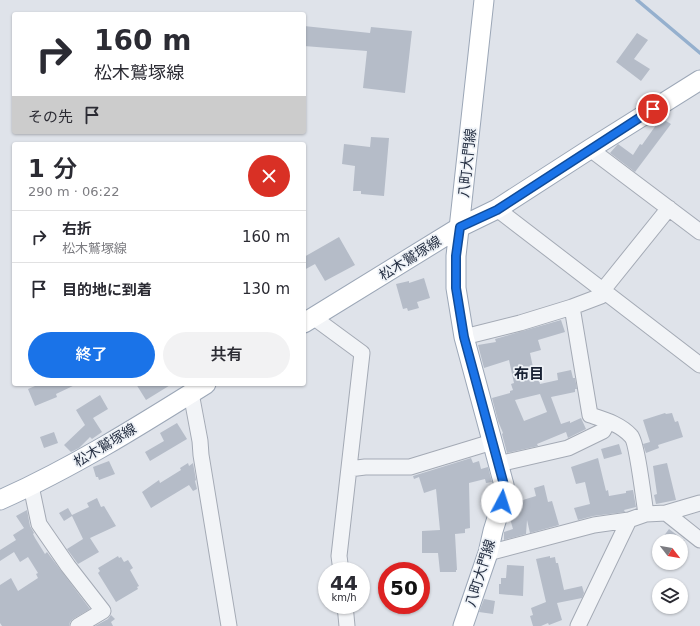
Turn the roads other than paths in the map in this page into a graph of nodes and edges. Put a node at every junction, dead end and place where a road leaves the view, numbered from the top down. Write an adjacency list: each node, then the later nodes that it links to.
1 (484, 0): 6 (main road, 八町大門線)
2 (700, 80): 3 (main road, 松木鷲塚線)
3 (590, 149): 4 (street); 5 (main road, 松木鷲塚線)
4 (669, 208): 7 (street); 8 (street)
5 (497, 210): 6 (main road, 松木鷲塚線); 8 (street)
6 (460, 227): 10 (main road, 松木鷲塚線); 11 (main road, 八町大門線)
7 (700, 232)
8 (604, 291): 9 (street); 12 (street)
9 (572, 307): 11 (street); 14 (street)
10 (309, 320): 17 (street)
11 (464, 337): 15 (main road, 八町大門線)
12 (700, 364)
13 (198, 389): 18 (main road, 松木鷲塚線); 30 (street)
14 (608, 422): 16 (street); 22 (street)
15 (492, 442): 16 (main road, 八町大門線); 17 (street)
16 (498, 464): 25 (main road, 八町大門線)
17 (349, 469): 26 (street)
18 (31, 486): 19 (main road, 松木鷲塚線); 29 (street)
19 (0, 500)
20 (700, 503): 21 (street)
21 (666, 513): 22 (street); 24 (street)
22 (646, 514): 23 (street)
23 (629, 520): 25 (street); 28 (street)
24 (700, 540)
25 (488, 553): 32 (main road, 八町大門線)
26 (340, 562)
27 (346, 614): 31 (street)
28 (581, 625)
29 (78, 626)
30 (229, 626)
31 (347, 626)
32 (463, 626)

